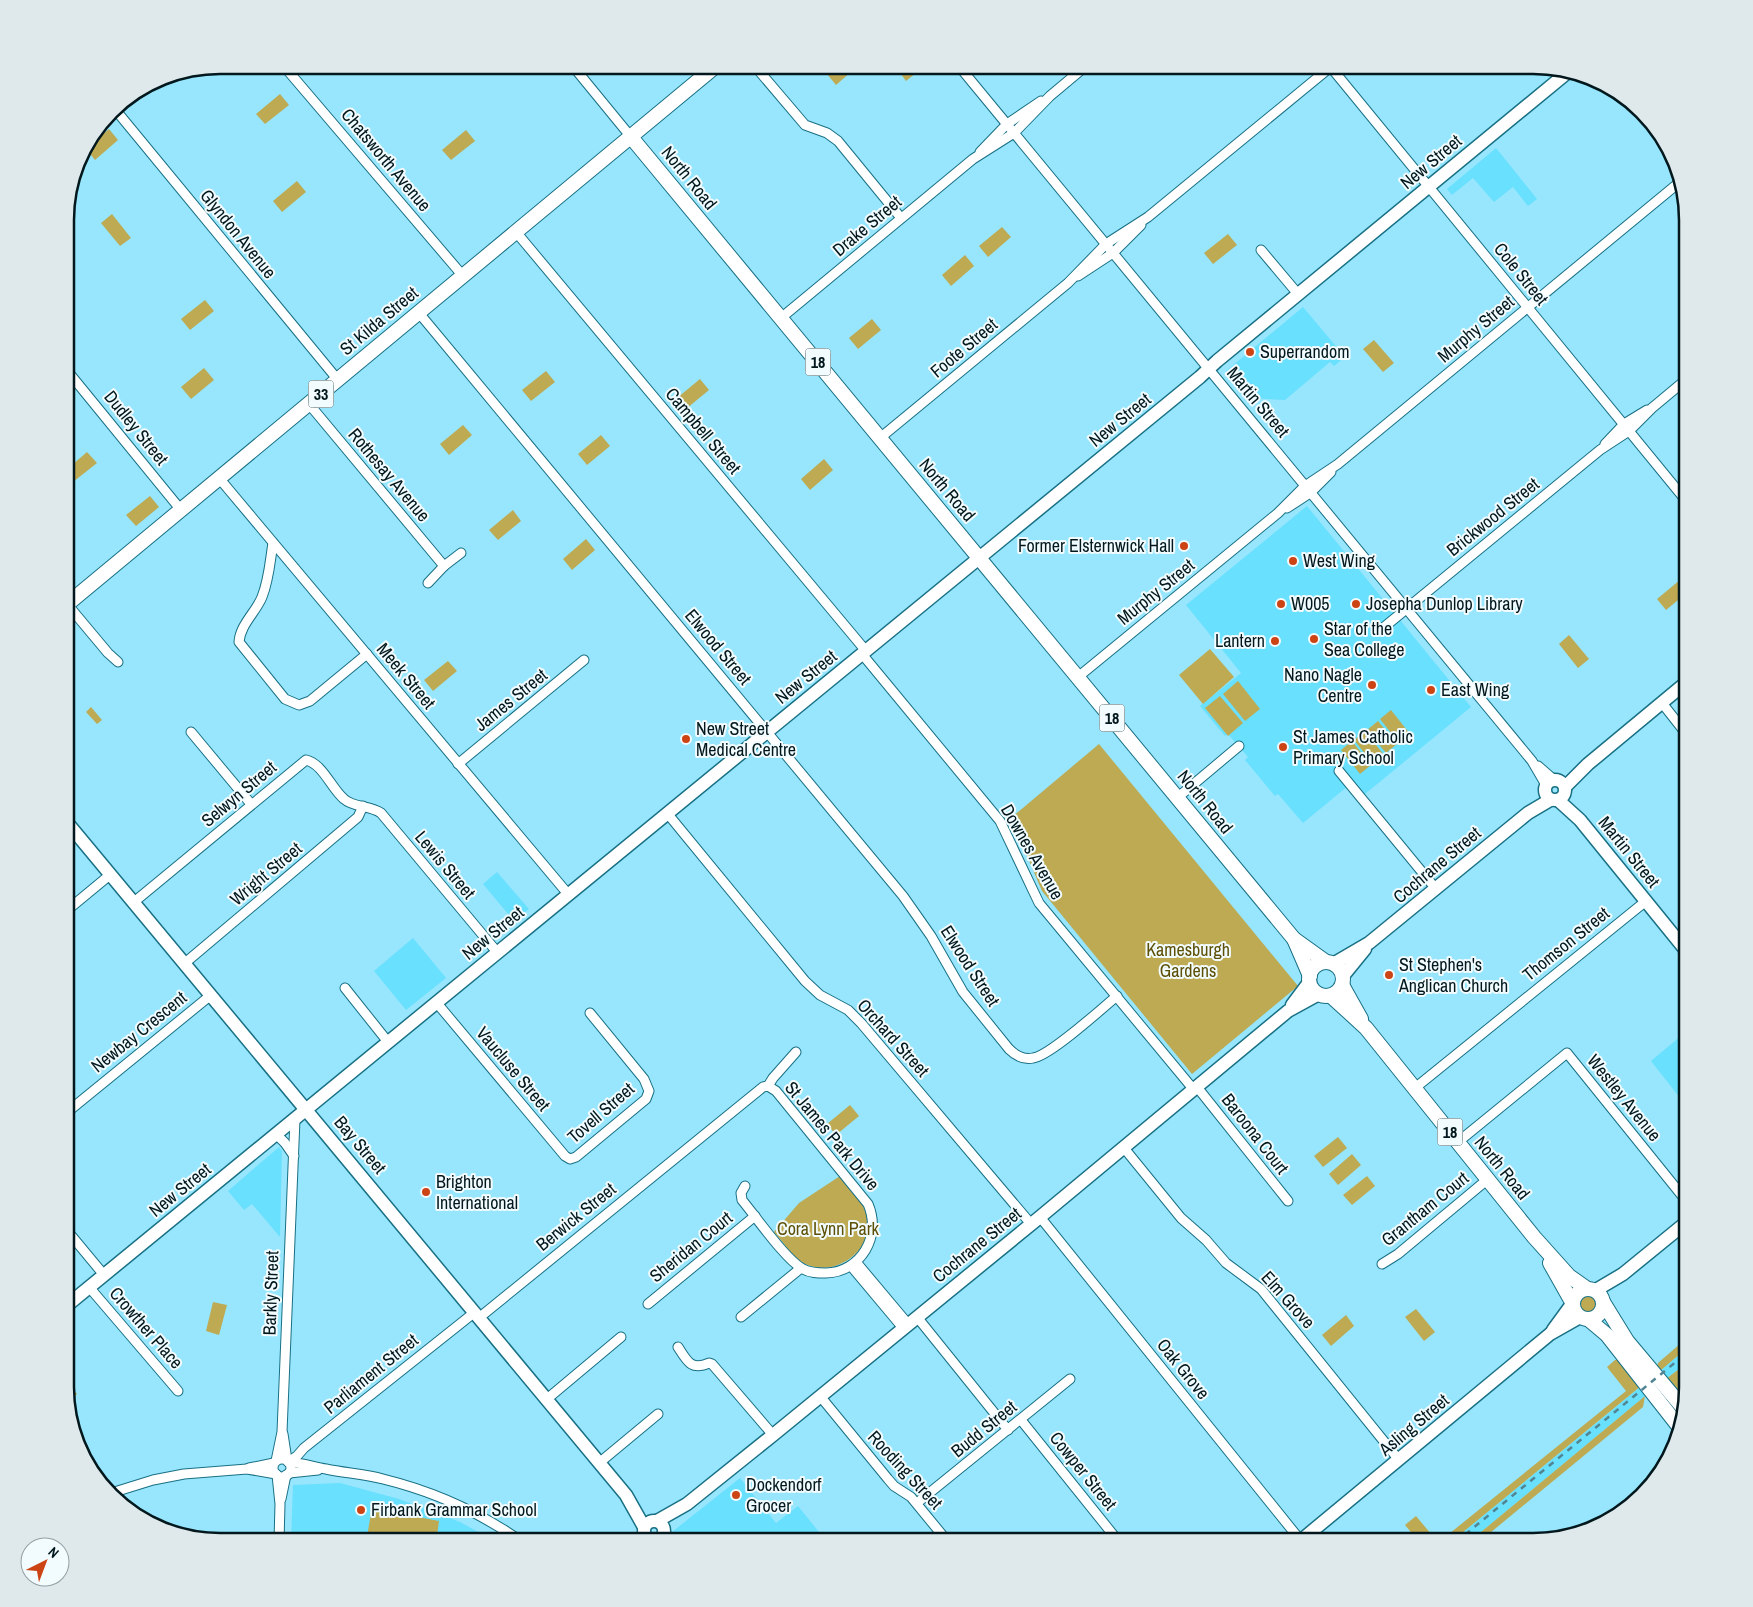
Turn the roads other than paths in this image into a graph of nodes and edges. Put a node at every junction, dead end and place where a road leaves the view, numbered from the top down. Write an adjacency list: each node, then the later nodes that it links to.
1 (291, 74): 24 (street, Chatsworth Avenue)
2 (579, 74): 14 (street, North Road)
3 (706, 74): 14 (main road, St Kilda Street / 33)
4 (762, 74): 19 (street)
5 (965, 74): 12 (street, Martin Street)
6 (1077, 74): 10 (street, Drake Street)
7 (1321, 74): 18 (street, Foote Street)
8 (1337, 74): 17 (street, Cole Street)
9 (1562, 77): 17 (street, New Street)
10 (1050, 96): 12 (street, Drake Street); 13 (street, Drake Street)
11 (119, 114): 32 (street, Glyndon Avenue)
12 (1007, 124): 13 (street, Martin Street); 15 (street, Drake Street)
13 (1014, 132): 15 (street, Drake Street); 21 (street, Martin Street)
14 (631, 137): 20 (main road, St Kilda Street / 33); 29 (main road, North Road / 18)
15 (973, 159): 19 (street, Drake Street)
16 (1675, 186): 27 (street, Murphy Street)
17 (1429, 187): 26 (street, New Street); 27 (street, Cole Street)
18 (1148, 217): 21 (street, Foote Street); 23 (street, Foote Street)
19 (902, 218): 29 (street, Drake Street)
20 (516, 232): 24 (main road, St Kilda Street / 33); 50 (street, Campbell Street)
21 (1106, 244): 23 (street, Martin Street); 25 (street, Foote Street)
22 (1261, 250): 26 (street)
23 (1113, 253): 25 (street, Foote Street); 30 (street, Martin Street)
24 (463, 276): 28 (main road, St Kilda Street / 33)
25 (1068, 283): 36 (street, Foote Street)
26 (1298, 294): 30 (street, New Street)
27 (1528, 307): 35 (street, Cole Street); 38 (street, Murphy Street)
28 (419, 313): 32 (main road, St Kilda Street / 33); 59 (street, Elwood Street)
29 (781, 318): 36 (main road, North Road / 18)
30 (1208, 370): 38 (street, Martin Street); 43 (street, New Street)
31 (74, 379): 40 (street, Dudley Street)
32 (338, 380): 34 (main road, St Kilda Street / 33)
33 (1679, 386): 35 (street, Brickwood Street)
34 (309, 404): 37 (main road, St Kilda Street / 33); 44 (street, Rothesay Avenue)
35 (1627, 428): 39 (street, Cole Street); 47 (street, Brickwood Street)
36 (880, 438): 43 (main road, North Road / 18)
37 (219, 478): 40 (main road, St Kilda Street / 33); 41 (street, Meek Street)
38 (1308, 489): 47 (street, Martin Street); 54 (street, Murphy Street)
39 (1679, 492)
40 (181, 510): 46 (main road, St Kilda Street / 33)
41 (273, 543): 51 (street, Meek Street); 51 (street)
42 (461, 553): 44 (street)
43 (980, 558): 50 (street, New Street); 54 (main road, North Road / 18)
44 (444, 566): 45 (street)
45 (428, 583)
46 (74, 595)
47 (1406, 609): 49 (street, Brickwood Street); 63 (street, Martin Street)
48 (74, 610): 53 (street)
49 (1383, 628)
50 (864, 652): 59 (street, New Street); 86 (street, Downes Avenue)
51 (367, 654): 61 (street, Meek Street)
52 (584, 660): 61 (street, James Street)
53 (118, 662)
54 (1078, 677): 64 (main road, North Road / 18)
55 (1679, 689): 56 (street, Cochrane Street)
56 (1662, 703): 57 (street); 63 (street, Cochrane Street)
57 (1679, 725)
58 (191, 732): 65 (street)
59 (767, 732): 67 (street, New Street); 86 (street, Elwood Street)
60 (1239, 746): 64 (street)
61 (458, 764): 71 (street, Meek Street)
62 (1339, 771): 70 (street)
63 (1555, 790): 70 (street, Cochrane Street); 72 (street, Martin Street)
64 (1177, 798): 75 (main road, North Road / 18)
65 (251, 804): 66 (street, Selwyn Street); 73 (street, Selwyn Street)
66 (363, 806): 78 (street, Lewis Street); 79 (street, Wright Street)
67 (667, 813): 71 (street, New Street); 110 (street, Orchard Street)
68 (74, 831): 69 (street, Bay Street)
69 (111, 874): 73 (street, Bay Street); 74 (street)
70 (1436, 889): 77 (street, Cochrane Street)
71 (568, 894): 78 (street, New Street)
72 (1646, 901): 76 (street, Martin Street); 95 (street, Thomson Street)
73 (134, 902): 79 (street, Bay Street)
74 (74, 905)
75 (1294, 939): 80 (main road, North Road / 18); 81 (main road, North Road / 18)
76 (1679, 942)
77 (1370, 944): 80 (street, Cochrane Street); 82 (street, Cochrane Street)
78 (497, 952): 87 (street, New Street)
79 (185, 963): 84 (street, Bay Street)
80 (1330, 963): 81 (main road); 82 (main road, 18)
81 (1310, 979): 85 (main road, 18); 88 (street, Cochrane Street)
82 (1343, 980): 85 (main road); 90 (main road, North Road / 18)
83 (345, 988): 91 (street)
84 (211, 995): 96 (street, Newbay Crescent); 97 (street, Bay Street)
85 (1325, 995): 88 (street, Cochrane Street); 90 (main road, North Road / 18)
86 (1117, 996): 94 (street, Downes Avenue)
87 (436, 1002): 91 (street, New Street); 104 (street, Vaucluse Street)
88 (1288, 1011): 94 (street, Cochrane Street)
89 (590, 1013): 104 (street, Tovell Street)
90 (1366, 1028): 95 (main road, North Road / 18)
91 (388, 1042): 97 (street, New Street)
92 (796, 1052): 93 (street, St James Park Drive)
93 (768, 1086): 100 (street, St James Park Drive); 114 (street, St James Park Drive)
94 (1195, 1088): 102 (street, Cochrane Street); 108 (street, Baroona Court)
95 (1415, 1088): 101 (main road, North Road / 18)
96 (74, 1103)
97 (306, 1109): 98 (street, New Street); 123 (street, Bay Street)
98 (295, 1118): 99 (street, New Street); 103 (street, Barkly Street)
99 (276, 1134): 103 (street); 117 (street, New Street)
100 (693, 1142): 123 (street, Berwick Street)
101 (1458, 1142): 105 (main road, North Road / 18); 107 (street, Westley Avenue)
102 (1124, 1148): 110 (street, Cochrane Street); 141 (street, Elm Grove)
103 (294, 1156): 139 (street, Barkly Street)
104 (565, 1156)
105 (1488, 1179): 112 (main road, North Road / 18); 115 (street, Grantham Court)
106 (745, 1186): 109 (street)
107 (1679, 1192)
108 (1288, 1201)
109 (755, 1216): 116 (street); 122 (street, Sheridan Court)
110 (1035, 1221): 126 (street, Cochrane Street); 156 (street, Oak Grove)
111 (1679, 1228): 119 (street)
112 (1534, 1237): 119 (main road, North Road / 18); 121 (main road, North Road / 18)
113 (74, 1239): 117 (street)
114 (854, 1264): 116 (street); 126 (street)
115 (1382, 1264)
116 (801, 1268): 124 (street)
117 (104, 1275): 118 (street, New Street)
118 (90, 1287): 120 (street, New Street); 131 (street, Crowther Place)
119 (1597, 1295): 121 (main road); 125 (main road); 134 (main road, North Road / 18)
120 (74, 1300)
121 (1572, 1303): 125 (main road, 18); 127 (street, Asling Street)
122 (648, 1304)
123 (477, 1314): 133 (street, Bay Street); 142 (street, Parliament Street)
124 (741, 1317)
125 (1584, 1318): 127 (street, Asling Street); 137 (main road, 18)
126 (910, 1323): 132 (street, Cochrane Street); 138 (street)
127 (1550, 1334): 141 (street, Asling Street)
128 (621, 1337): 133 (street)
129 (678, 1347): 140 (street)
130 (1070, 1379): 136 (street, Budd Street)
131 (178, 1391)
132 (820, 1396): 140 (street, Cochrane Street); 149 (street, Rooding Street)
133 (546, 1399): 144 (street, Bay Street)
134 (1678, 1403)
135 (658, 1414): 144 (street)
136 (1021, 1420): 138 (street, Budd Street); 155 (street, Cowper Street)
137 (1675, 1421)
138 (1008, 1430): 149 (street, Budd Street)
139 (282, 1432): 142 (street, Barkly Street); 143 (street, Barkly Street)
140 (773, 1435): 153 (street, Cochrane Street)
141 (1399, 1460): 157 (street, Asling Street)
142 (288, 1461): 143 (street); 146 (street); 147 (street)
143 (275, 1462): 145 (street); 147 (street)
144 (599, 1463): 152 (street, Bay Street)
145 (246, 1469): 147 (street); 148 (street)
146 (326, 1469): 147 (street); 151 (street)
147 (282, 1474): 150 (street)
148 (116, 1491)
149 (917, 1503): 154 (street, Rooding Street)
150 (279, 1533)
151 (508, 1533)
152 (654, 1533)
153 (656, 1533)
154 (941, 1533)
155 (1112, 1533)
156 (1293, 1533)
157 (1310, 1533)

